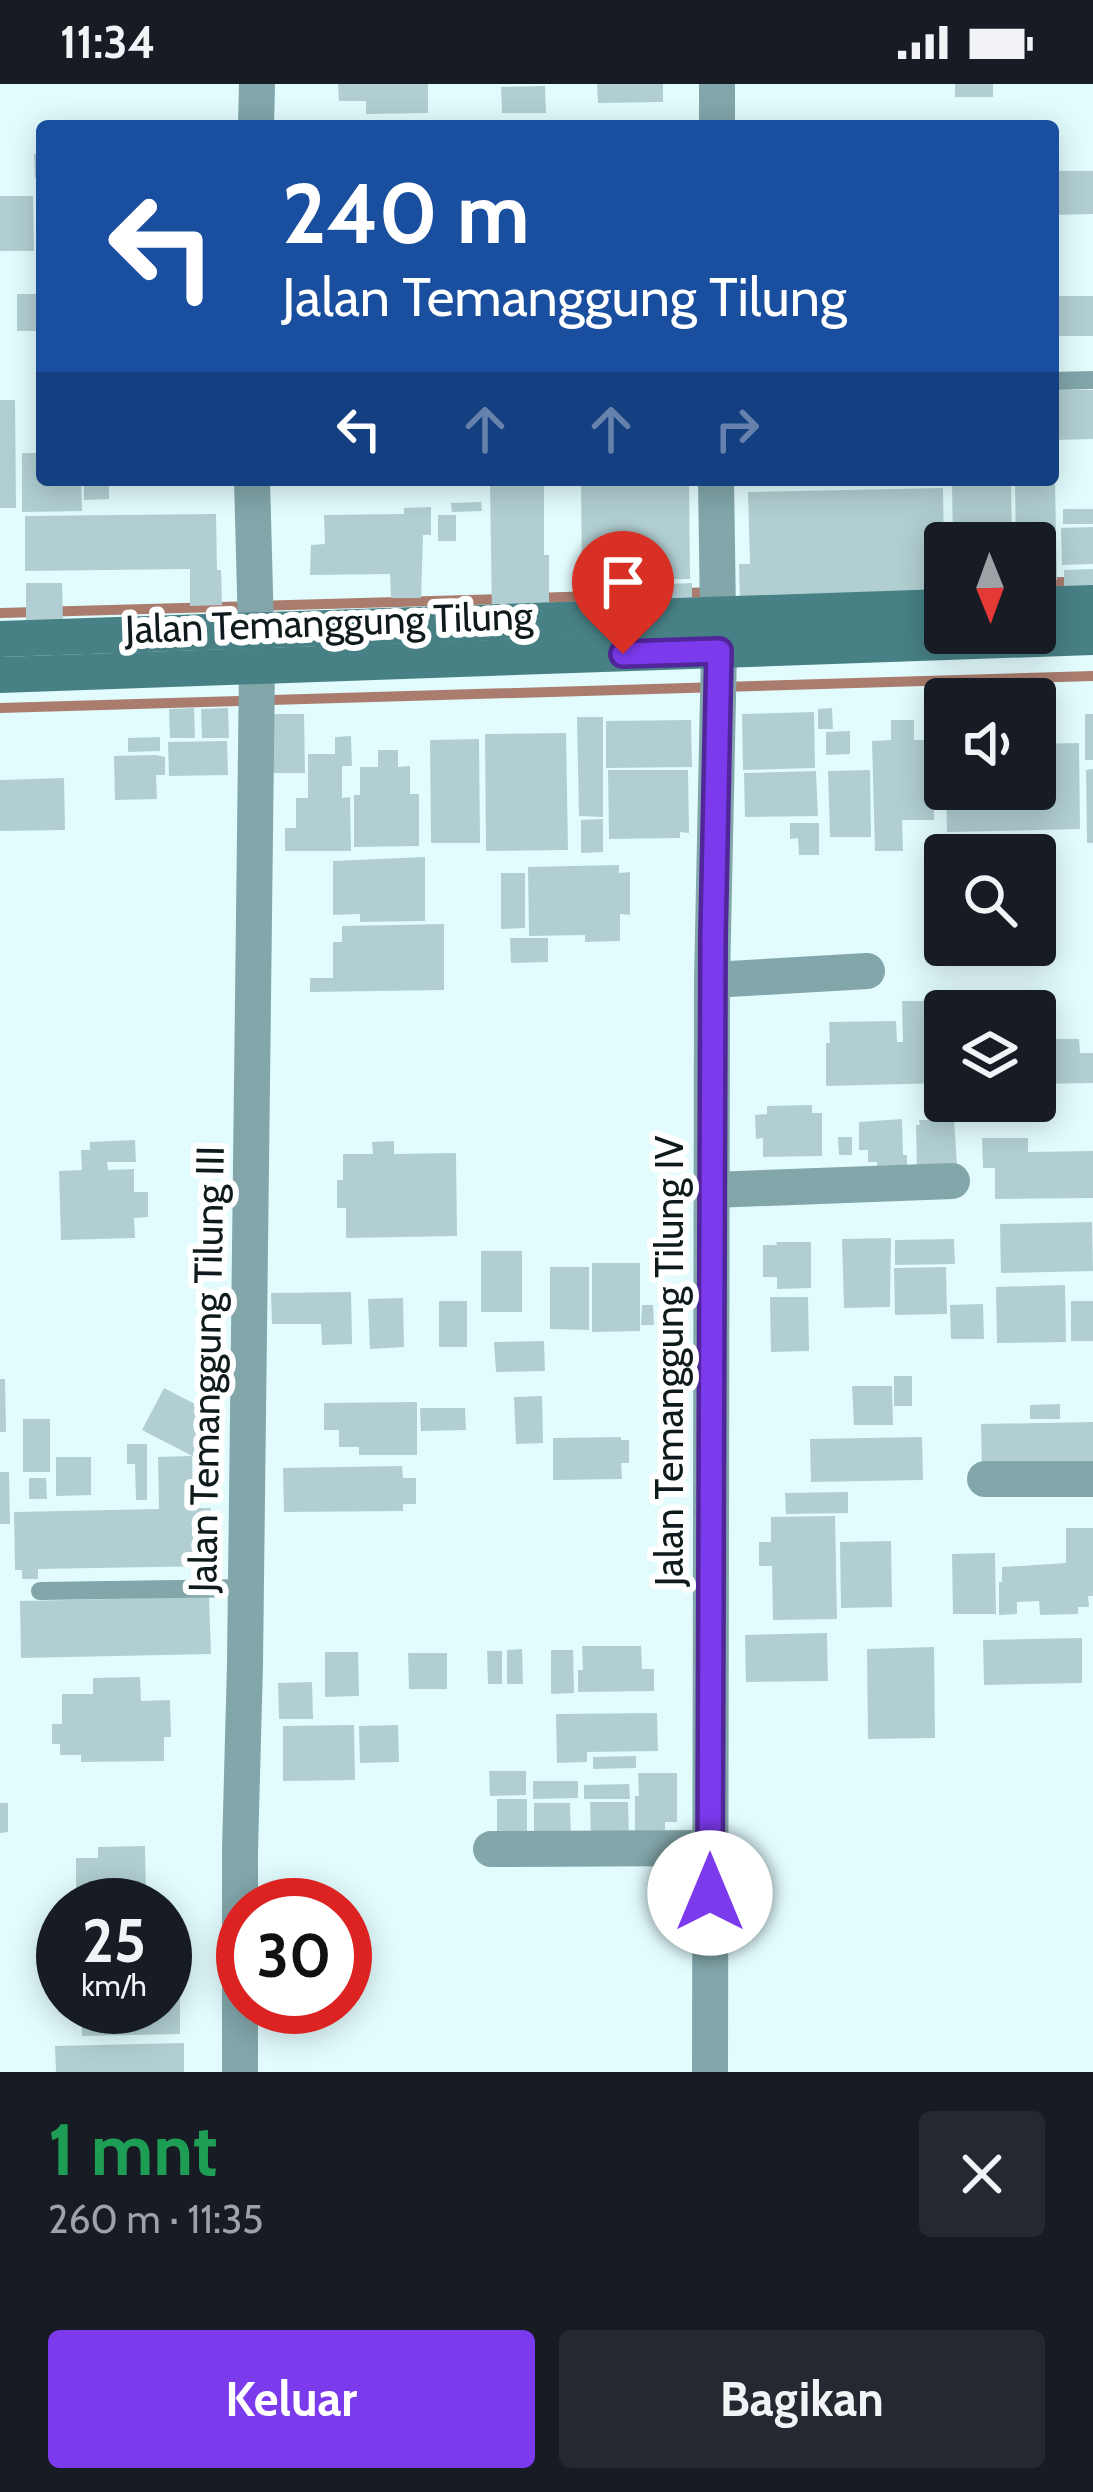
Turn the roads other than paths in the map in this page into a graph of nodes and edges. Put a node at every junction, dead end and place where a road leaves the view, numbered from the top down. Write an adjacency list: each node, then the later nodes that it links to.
1 (256, 84): 3 (street)
2 (717, 84): 4 (street)
3 (256, 120)
4 (717, 120)
5 (1093, 380): 6 (lane)
6 (1059, 381)
7 (253, 486): 12 (street, Jalan Temanggung Tilung III)
8 (716, 486): 13 (street, Jalan Temanggung Tilung IV)
9 (1093, 603): 10 (street)
10 (1056, 604)
11 (924, 609): 13 (street)
12 (255, 630): 13 (street); 15 (street); 16 (street, Jalan Temanggung Tilung III)
13 (719, 633): 14 (street, Jalan Temanggung Tilung); 16 (street, Jalan Temanggung Tilung); 19 (street, Jalan Temanggung Tilung IV)
14 (1093, 637)
15 (0, 639)
16 (257, 667): 17 (street, Jalan Temanggung Tilung); 24 (street, Jalan Temanggung Tilung III)
17 (0, 675)
18 (866, 970): 19 (street)
19 (712, 980): 21 (street, Jalan Temanggung Tilung IV)
20 (952, 1181): 21 (street)
21 (712, 1190): 26 (street, Jalan Temanggung Tilung IV)
22 (985, 1479): 23 (street)
23 (1093, 1479)
24 (246, 1588): 25 (lane); 28 (street, Jalan Temanggung Tilung III)
25 (40, 1591)
26 (710, 1848): 27 (street); 29 (street, Jalan Temanggung Tilung IV)
27 (490, 1849)
28 (240, 2072)
29 (710, 2072)

